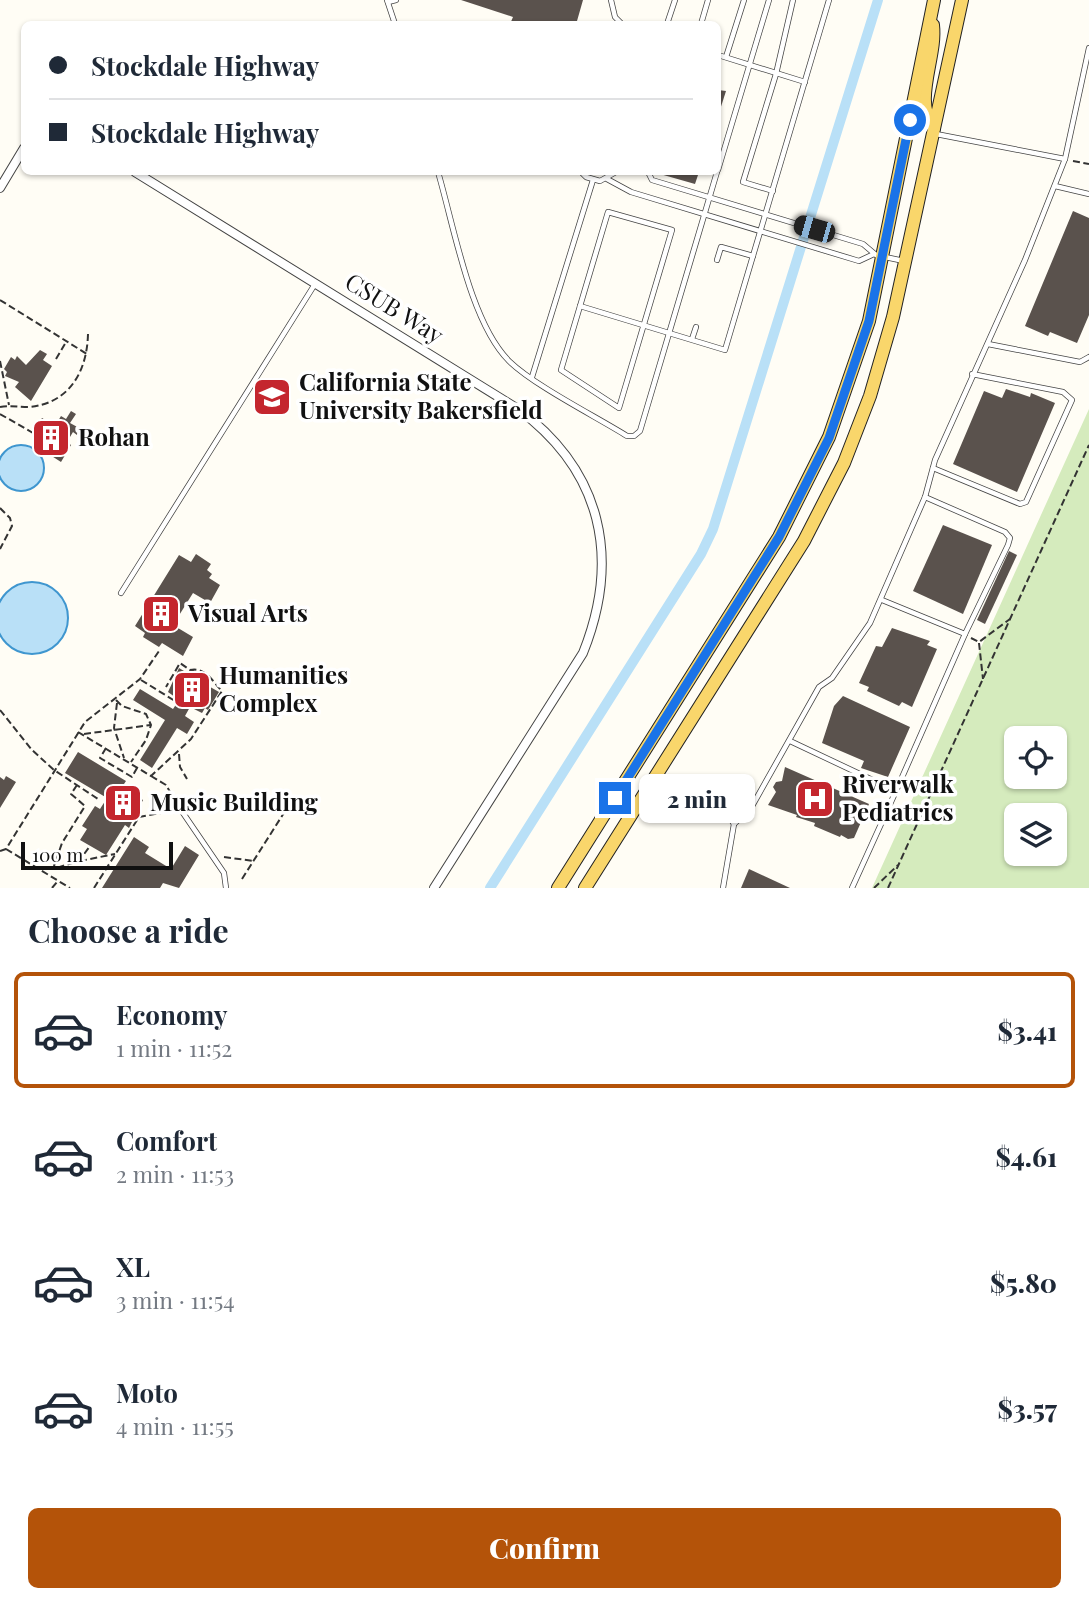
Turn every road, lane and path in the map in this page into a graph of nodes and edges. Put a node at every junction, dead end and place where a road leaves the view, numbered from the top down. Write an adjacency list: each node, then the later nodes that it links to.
1 (396, 0): 10 (lane)
2 (611, 0): 13 (lane)
3 (675, 0): 14 (lane)
4 (708, 0): 15 (lane)
5 (744, 0): 18 (lane)
6 (769, 0): 19 (lane)
7 (793, 0): 20 (lane)
8 (829, 0): 21 (lane)
9 (962, 0): 22 (main road)
10 (388, 1): 12 (lane)
11 (933, 5): 22 (main road); 43 (main road)
12 (394, 21)
13 (619, 21)
14 (668, 21)
15 (702, 21)
16 (1089, 48): 25 (lane)
17 (721, 56): 18 (lane)
18 (726, 57): 19 (lane)
19 (751, 66): 20 (lane); 24 (lane)
20 (776, 74): 21 (lane); 37 (lane)
21 (804, 82): 37 (lane)
22 (934, 131): 25 (lane); 46 (main road)
23 (21, 153): 36 (street)
24 (721, 159)
25 (1065, 159): 26 (path); 35 (lane)
26 (1089, 164)
27 (140, 175): 47 (street, CSUB Way)
28 (440, 175): 62 (lane)
29 (586, 175): 34 (lane)
30 (612, 175): 33 (lane)
31 (650, 175): 39 (lane)
32 (716, 175): 39 (lane)
33 (607, 179): 34 (lane); 40 (lane)
34 (593, 180): 62 (lane)
35 (1055, 186): 38 (lane); 56 (lane)
36 (0, 188)
37 (773, 191): 41 (lane)
38 (1089, 194)
39 (708, 198): 40 (lane); 41 (lane)
40 (704, 214): 42 (lane); 52 (lane)
41 (765, 215): 42 (lane); 43 (lane)
42 (760, 232): 43 (lane); 44 (lane)
43 (878, 255): 46 (lane); 123 (main road)
44 (753, 256): 45 (lane); 54 (lane)
45 (717, 260)
46 (905, 261): 95 (main road)
47 (315, 283): 72 (lane); 122 (street, CSUB Way)
48 (0, 301): 55 (path)
49 (580, 306): 50 (lane); 50 (lane); 50 (lane)
50 (644, 325): 52 (lane)
51 (696, 327): 54 (lane)
52 (669, 333): 54 (lane); 62 (lane)
53 (88, 334): 57 (path)
54 (692, 340)
55 (66, 341): 57 (path); 59 (path)
56 (988, 344): 58 (lane); 61 (lane)
57 (88, 354): 63 (path)
58 (1089, 357)
59 (56, 359)
60 (0, 361): 63 (path)
61 (972, 374): 68 (lane); 68 (lane)
62 (532, 377)
63 (9, 406): 64 (path)
64 (0, 407)
65 (0, 414): 66 (path)
66 (33, 433)
67 (1089, 445): 74 (path)
68 (933, 468): 69 (lane)
69 (925, 498): 73 (lane); 75 (lane)
70 (0, 508): 71 (path)
71 (0, 549)
72 (121, 593)
73 (882, 600): 75 (lane); 88 (lane)
74 (1011, 619): 76 (path); 78 (path)
75 (965, 634): 76 (path); 100 (lane)
76 (979, 642): 78 (path)
77 (159, 652): 79 (path)
78 (983, 679): 113 (path)
79 (140, 680): 81 (path); 82 (path)
80 (166, 687): 90 (path)
81 (117, 700): 84 (path); 85 (path); 86 (path)
82 (176, 701)
83 (0, 710): 94 (path)
84 (151, 725): 85 (path); 92 (path)
85 (114, 729): 87 (path); 91 (path)
86 (78, 732): 87 (path); 94 (path)
87 (83, 735): 89 (path)
88 (790, 741): 100 (lane); 105 (lane)
89 (106, 748): 91 (path); 93 (path)
90 (181, 750): 96 (path); 97 (path)
91 (125, 760): 92 (path)
92 (130, 763): 93 (path)
93 (137, 768): 96 (path)
94 (54, 770): 99 (path); 107 (path)
95 (658, 774): 98 (lane); 124 (main road)
96 (150, 776): 103 (path)
97 (187, 779)
98 (675, 783): 104 (lane); 104 (lane)
99 (76, 785): 102 (path); 114 (path)
100 (896, 791): 126 (lane)
101 (294, 797): 112 (path)
102 (98, 800)
103 (181, 810): 109 (path); 121 (lane)
104 (727, 817): 105 (lane)
105 (734, 824): 125 (lane)
106 (90, 846): 111 (path)
107 (6, 849): 108 (path); 115 (path)
108 (0, 851)
109 (115, 854): 111 (path); 120 (path)
110 (224, 857): 112 (path)
111 (79, 861): 114 (path)
112 (254, 861): 116 (path)
113 (899, 864): 127 (path); 128 (path)
114 (53, 870): 115 (path)
115 (49, 875): 117 (path)
116 (242, 879)
117 (58, 881): 118 (path); 119 (path)
118 (52, 888)
119 (70, 888)
120 (94, 888)
121 (226, 888)
122 (434, 888)
123 (558, 888)
124 (585, 888)
125 (723, 888)
126 (852, 888)
127 (874, 888)
128 (888, 888)

